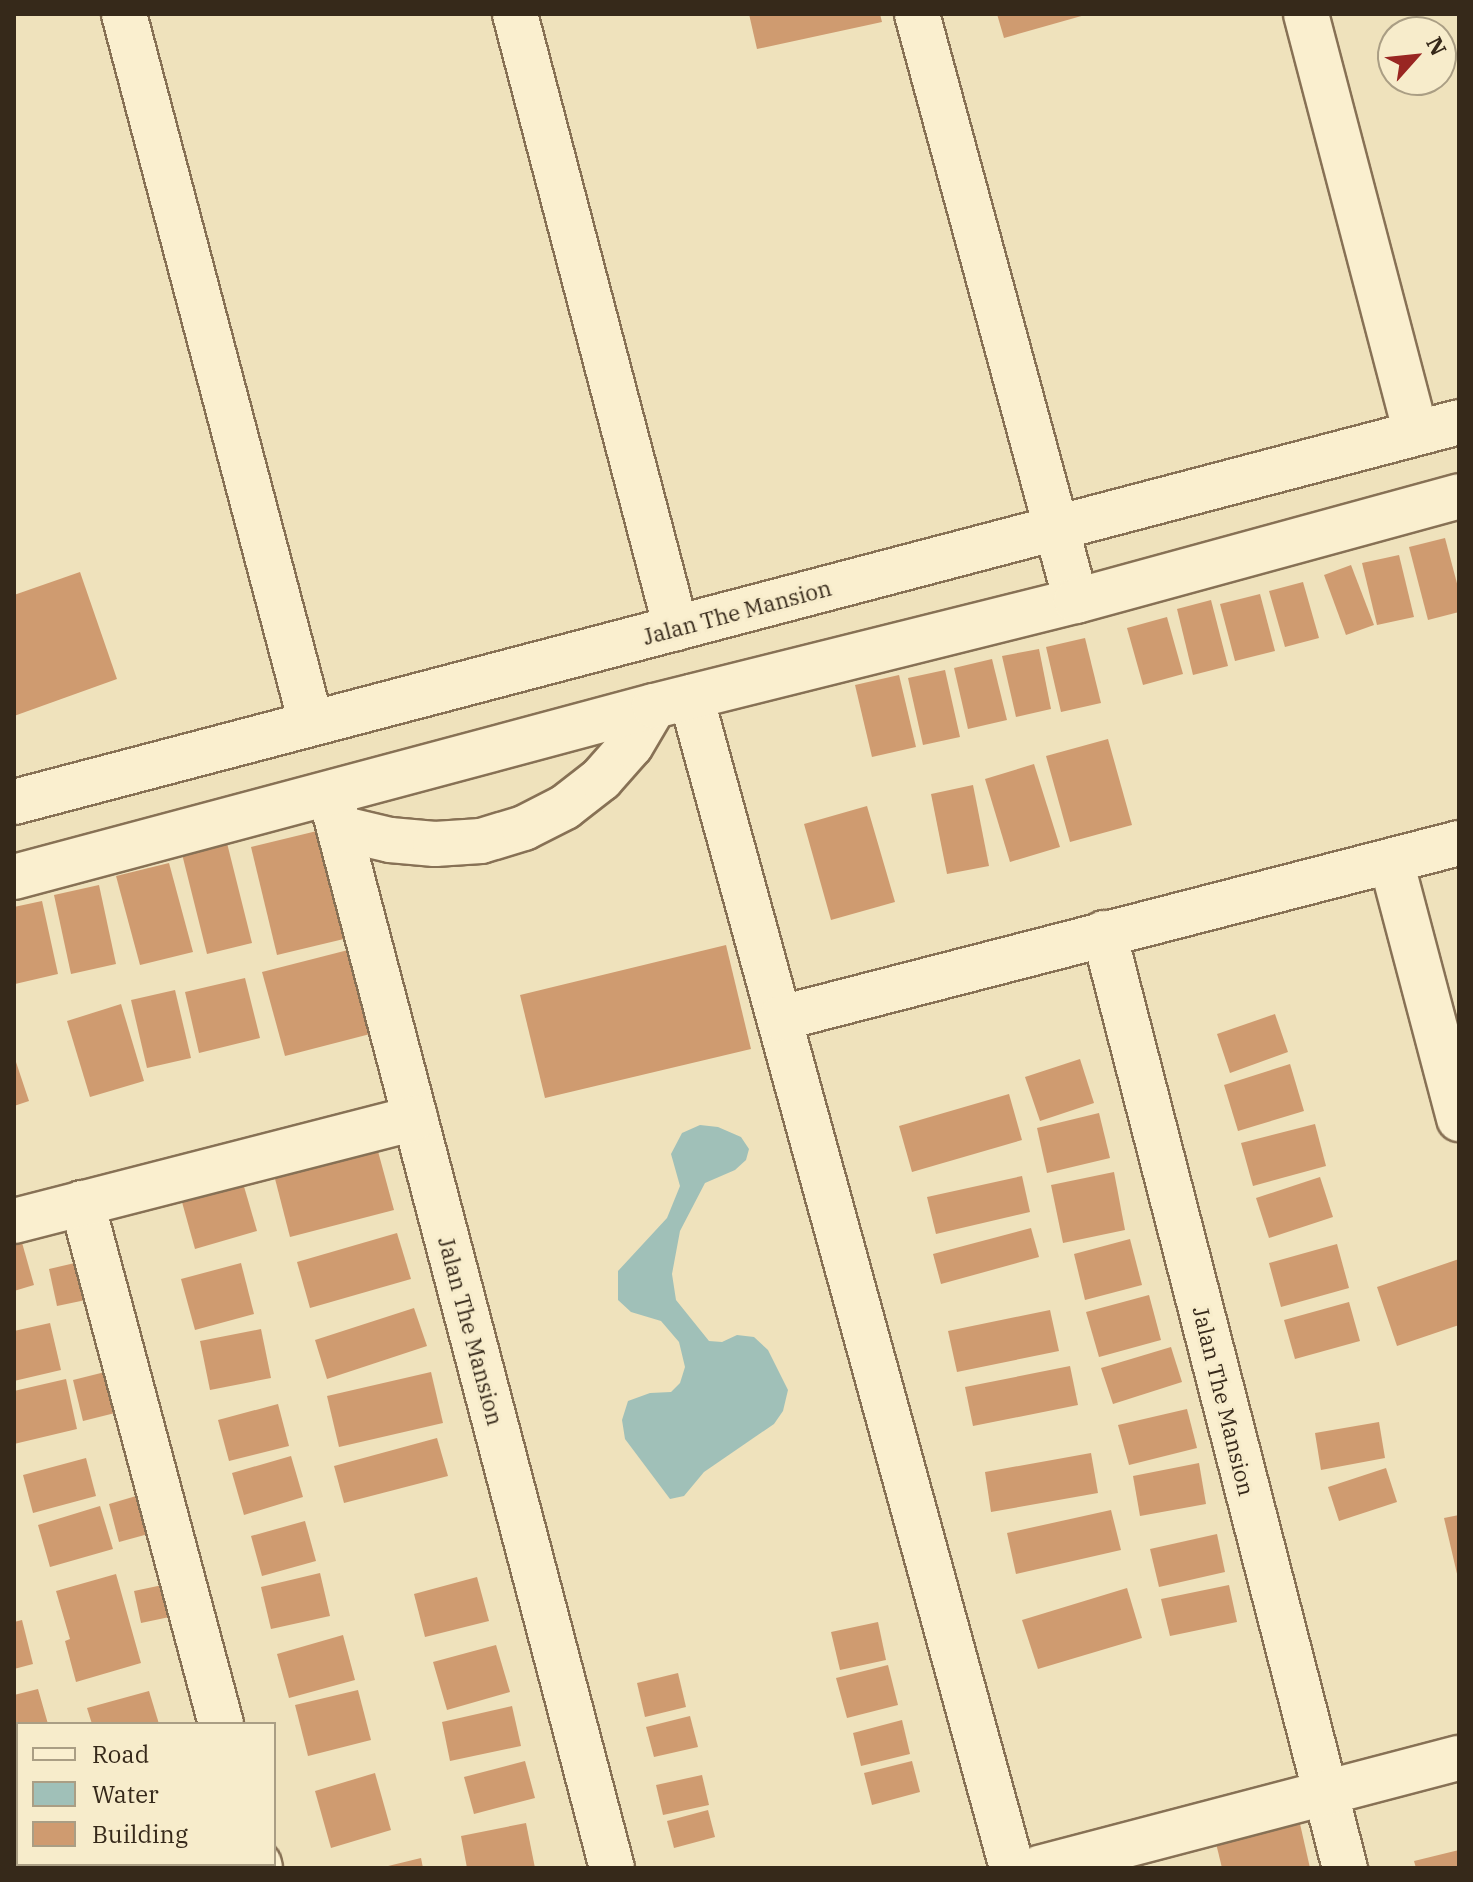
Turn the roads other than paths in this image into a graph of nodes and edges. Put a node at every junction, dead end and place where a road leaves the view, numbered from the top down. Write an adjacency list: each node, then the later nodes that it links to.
1 (124, 14): 12 (street)
2 (515, 14): 10 (street)
3 (917, 14): 8 (street)
4 (1306, 14): 6 (street)
5 (1459, 422): 6 (street, Jalan The Mansion)
6 (1416, 433): 8 (street, Jalan The Mansion)
7 (1459, 496): 9 (street)
8 (1055, 528): 9 (street); 10 (street, Jalan The Mansion)
9 (1076, 601): 11 (street)
10 (676, 628): 12 (street, Jalan The Mansion)
11 (672, 701): 14 (street); 14 (street); 19 (street)
12 (311, 723): 13 (street, Jalan The Mansion)
13 (14, 802)
14 (334, 811): 17 (street); 20 (street, Jalan The Mansion)
15 (1459, 843): 16 (street)
16 (1391, 861): 18 (street); 21 (street)
17 (14, 877)
18 (1104, 933): 19 (street); 26 (street, Jalan The Mansion)
19 (781, 1018): 28 (street)
20 (415, 1118): 22 (street); 27 (street, Jalan The Mansion)
21 (1459, 1119)
22 (82, 1203): 23 (street); 24 (street)
23 (14, 1221)
24 (220, 1722)
25 (1459, 1758): 26 (street)
26 (1325, 1793): 29 (street); 30 (street, Jalan The Mansion)
27 (612, 1868)
28 (1012, 1868)
29 (1039, 1868)
30 (1345, 1868)

